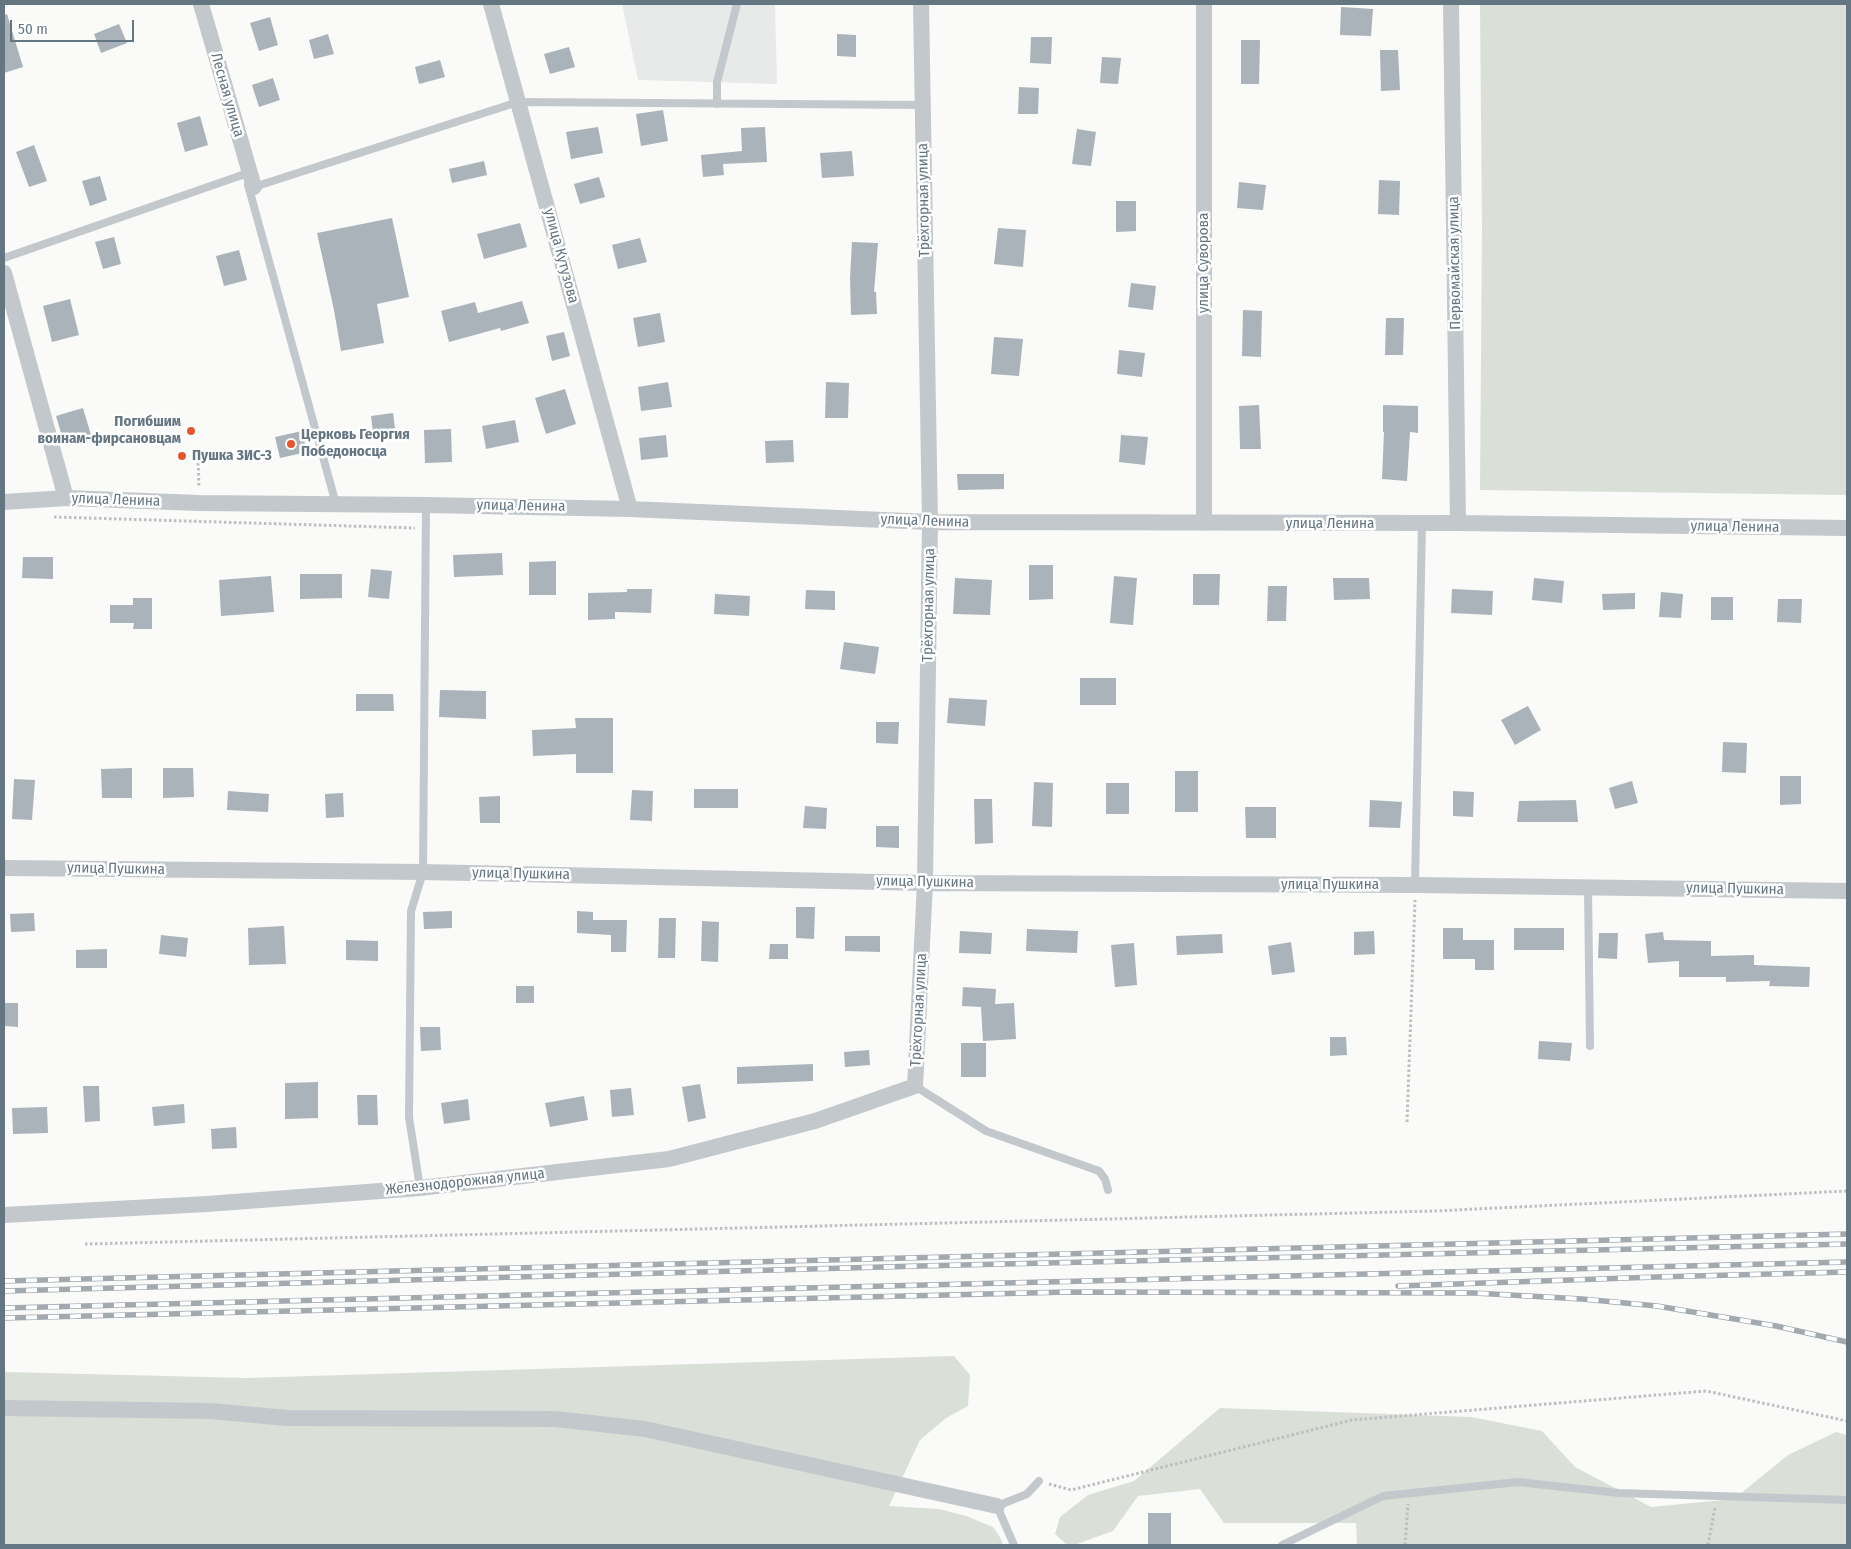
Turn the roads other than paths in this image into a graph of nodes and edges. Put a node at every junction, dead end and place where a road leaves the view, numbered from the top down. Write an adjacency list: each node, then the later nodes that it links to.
1 (201, 4): 10 (street, Лесная улица)
2 (491, 4): 7 (street, улица Кутузова)
3 (737, 4): 8 (lane)
4 (921, 4): 9 (street, Трёхгорная улица)
5 (1204, 4): 19 (street, улица Суворова)
6 (1451, 4): 20 (street, Первомайская улица)
7 (518, 102): 8 (lane); 10 (lane); 17 (street, улица Кутузова)
8 (717, 104): 9 (lane)
9 (923, 105): 18 (street, Трёхгорная улица)
10 (249, 180): 11 (lane); 15 (lane)
11 (4, 258)
12 (4, 272): 13 (street)
13 (66, 498): 14 (street, улица Ленина); 15 (street, улица Ленина)
14 (4, 502)
15 (336, 505): 16 (street, улица Ленина)
16 (426, 505): 17 (street, улица Ленина); 24 (lane)
17 (630, 509): 18 (street, улица Ленина)
18 (930, 522): 19 (street, улица Ленина); 25 (street, Трёхгорная улица)
19 (1204, 523): 21 (street, улица Ленина)
20 (1458, 523): 21 (street, улица Ленина); 22 (street, улица Ленина)
21 (1422, 524): 26 (lane)
22 (1847, 528)
23 (4, 868): 24 (street, улица Пушкина)
24 (423, 872): 25 (street, улица Пушкина); 31 (lane)
25 (925, 882): 26 (street, улица Пушкина); 30 (street, Трёхгорная улица)
26 (1415, 885): 27 (street, улица Пушкина)
27 (1588, 887): 28 (street, улица Пушкина); 29 (lane)
28 (1847, 891)
29 (1590, 1046)
30 (915, 1086): 31 (street, Железнодорожная улица); 32 (lane)
31 (420, 1188): 33 (street, Железнодорожная улица)
32 (1108, 1190)
33 (4, 1215)
34 (4, 1408): 37 (street)
35 (1039, 1481): 37 (lane)
36 (1847, 1500): 39 (lane)
37 (997, 1506): 38 (lane)
38 (1014, 1545)
39 (1282, 1545)

